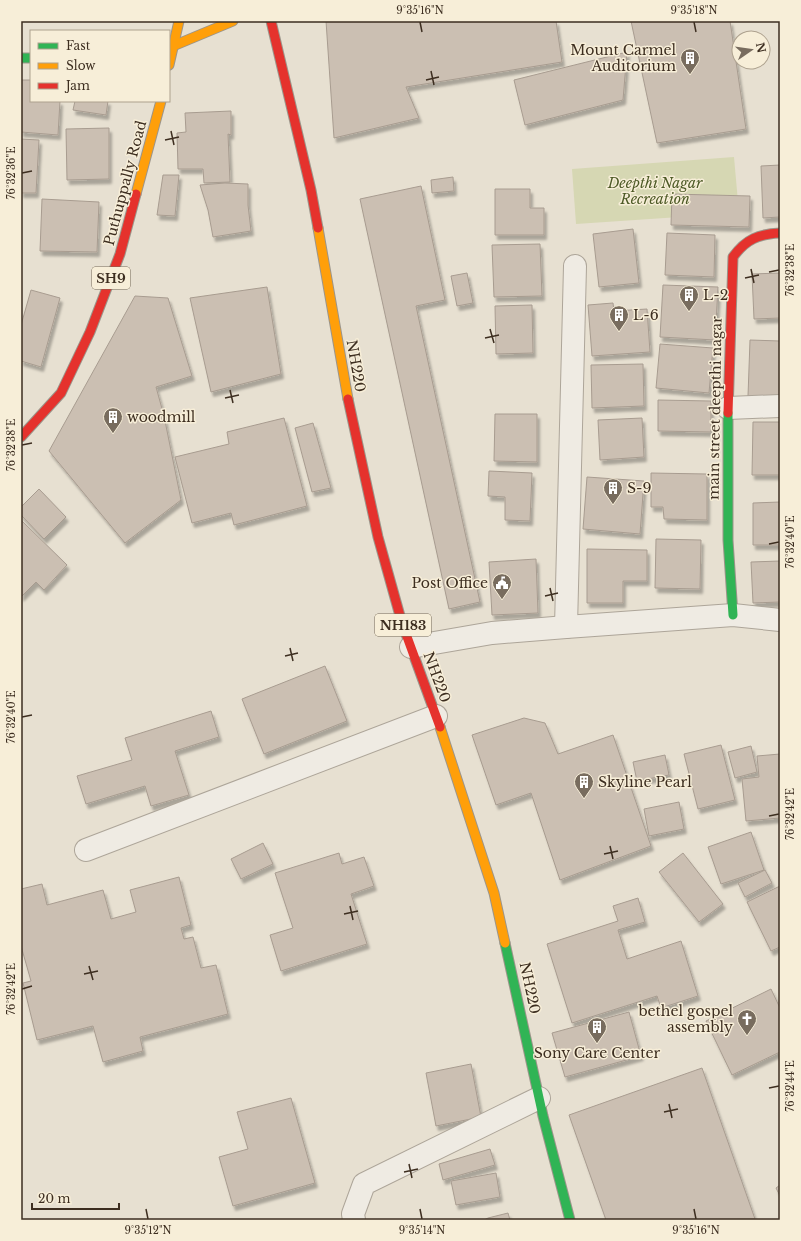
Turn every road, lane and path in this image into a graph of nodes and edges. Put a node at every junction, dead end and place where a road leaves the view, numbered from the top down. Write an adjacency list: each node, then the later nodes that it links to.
1 (179, 21): 4 (main road)
2 (233, 21): 4 (main road)
3 (271, 21): 14 (main road, NH220 / NH183)
4 (171, 46)
5 (162, 102): 10 (main road, Puthuppally Road / SH9)
6 (780, 233): 9 (main road, main street deepthi nagar)
7 (575, 266): 13 (street)
8 (780, 406): 9 (street)
9 (728, 408): 11 (main road, main street deepthi nagar)
10 (21, 437)
11 (733, 615): 12 (street); 13 (street)
12 (780, 620)
13 (566, 627): 14 (street)
14 (411, 647): 15 (main road, NH220 / NH183)
15 (436, 716): 16 (street); 17 (main road, NH220 / NH183)
16 (86, 850)
17 (539, 1098): 18 (street); 19 (main road, NH220 / NH183)
18 (354, 1220)
19 (570, 1220)

